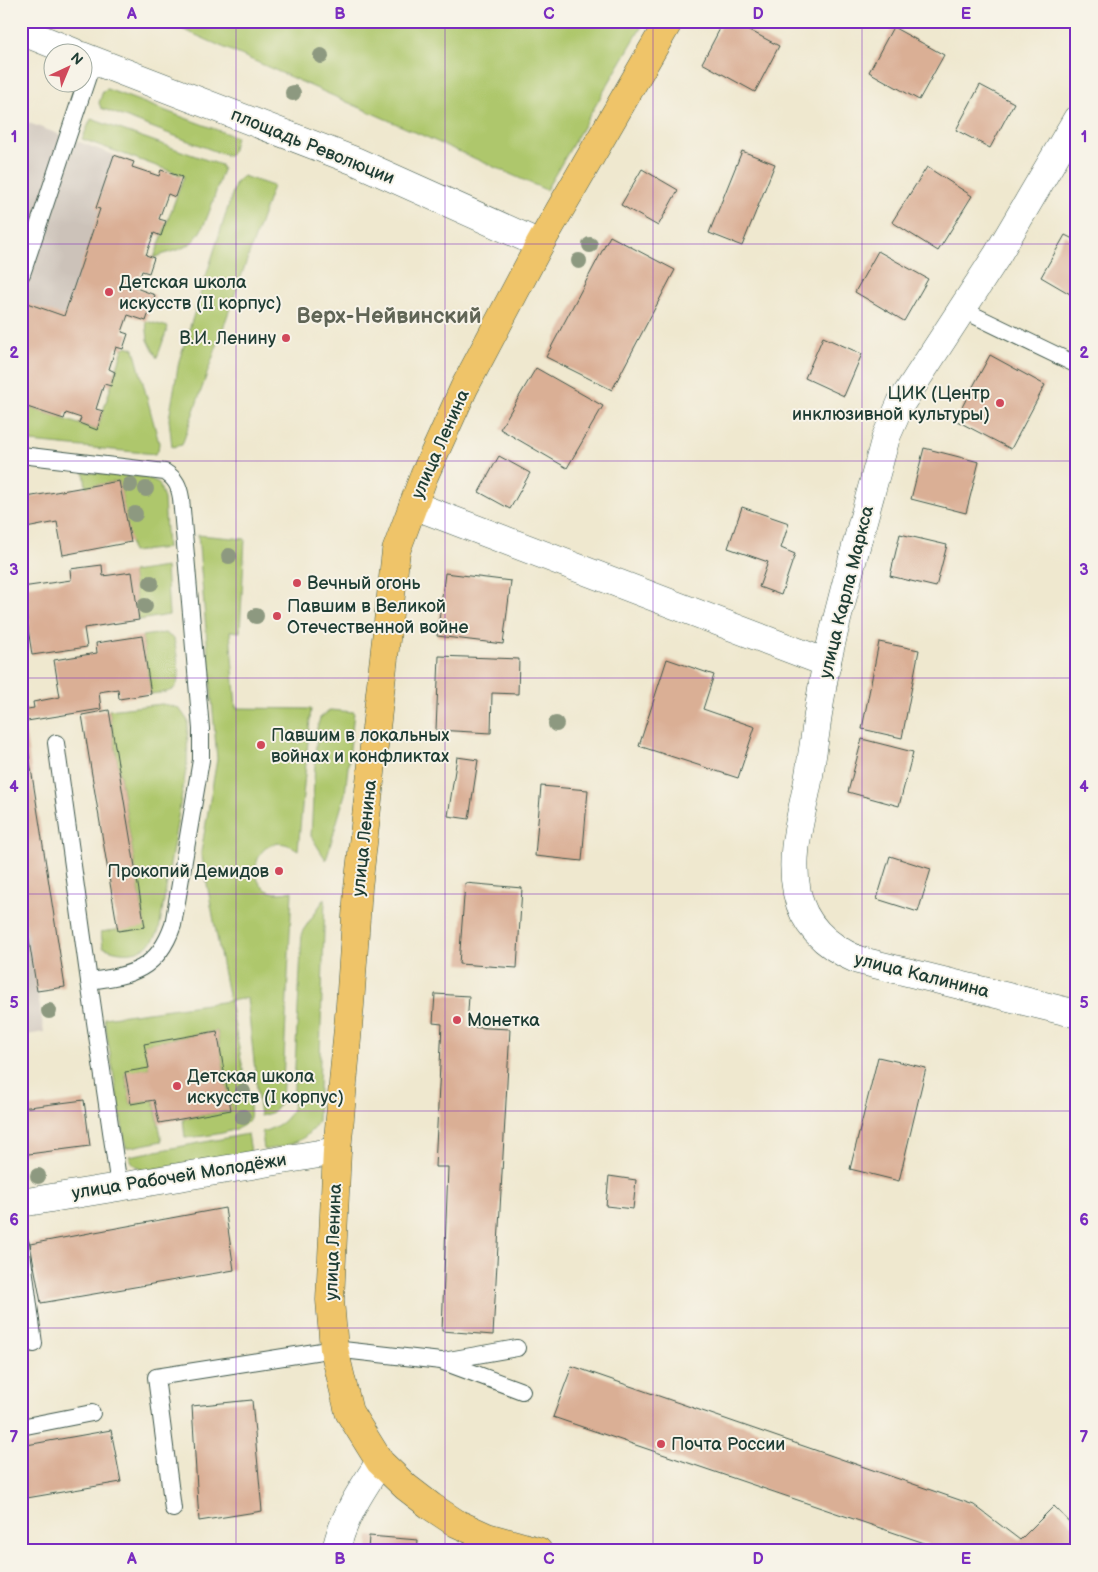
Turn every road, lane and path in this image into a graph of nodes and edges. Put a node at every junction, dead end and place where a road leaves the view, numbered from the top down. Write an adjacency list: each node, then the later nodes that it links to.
1 (669, 21): 7 (main road, улица Ленина)
2 (21, 31): 3 (street, площадь Революции)
3 (48, 42)
4 (92, 59): 7 (street, площадь Революции)
5 (73, 92): 8 (lane)
6 (1077, 119): 9 (street, улица Карла Маркса)
7 (540, 244): 12 (main road, улица Ленина)
8 (22, 274)
9 (961, 309): 10 (lane); 13 (street, улица Карла Маркса)
10 (1077, 365)
11 (21, 455): 16 (lane)
12 (413, 506): 13 (street); 18 (main road, улица Ленина)
13 (827, 663): 15 (street, улица Карла Маркса)
14 (56, 743): 16 (lane)
15 (797, 895): 17 (street, улица Калинина)
16 (89, 982): 19 (lane)
17 (1077, 1014)
18 (337, 1151): 19 (street, улица Рабочей Молодёжи); 24 (main road, улица Ленина)
19 (119, 1186): 20 (street, улица Рабочей Молодёжи)
20 (21, 1203)
21 (21, 1244): 22 (lane)
22 (34, 1344)
23 (517, 1348): 25 (lane)
24 (334, 1349): 25 (lane); 29 (main road, улица Ленина); 30 (lane)
25 (441, 1361): 26 (lane)
26 (522, 1391)
27 (92, 1413): 28 (lane)
28 (21, 1427)
29 (380, 1462): 31 (street); 32 (main road, улица Ленина)
30 (173, 1509)
31 (336, 1551)
32 (538, 1551)

